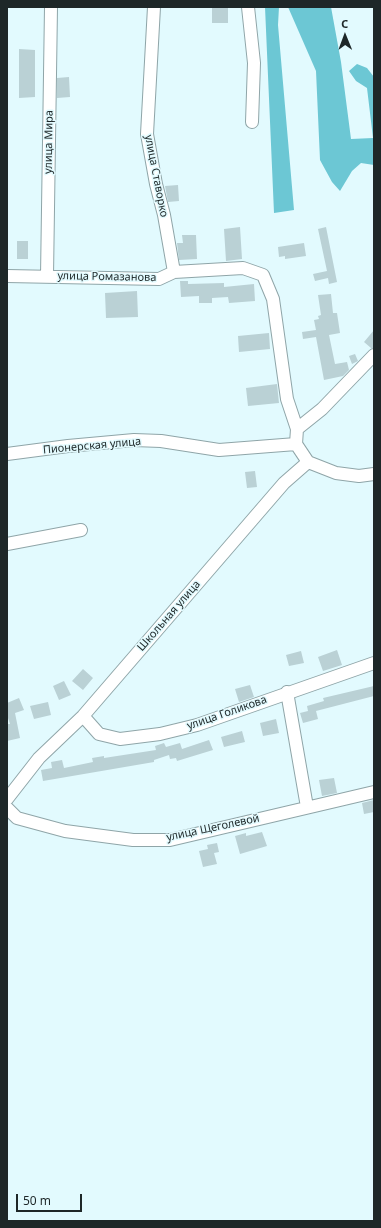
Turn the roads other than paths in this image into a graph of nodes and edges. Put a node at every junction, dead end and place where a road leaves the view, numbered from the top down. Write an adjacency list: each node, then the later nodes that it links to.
1 (51, 7): 7 (street, улица Мира)
2 (154, 7): 5 (street, улица Ставорко)
3 (248, 7): 4 (street)
4 (252, 122)
5 (174, 272): 7 (street, улица Ромазанова); 9 (street, улица Ромазанова)
6 (7, 276): 7 (street, улица Ромазанова)
7 (47, 276)
8 (374, 356): 9 (street)
9 (298, 429): 10 (street)
10 (296, 444): 11 (street, Пионерская улица); 12 (street)
11 (7, 454)
12 (308, 462): 13 (street); 18 (street, Школьная улица)
13 (374, 474)
14 (81, 530): 15 (street)
15 (7, 544)
16 (374, 663): 17 (street, улица Голикова)
17 (287, 692): 18 (street, улица Голикова); 21 (street)
18 (83, 716): 20 (street, Школьная улица)
19 (374, 792): 21 (street, улица Щеголевой)
20 (7, 799)
21 (307, 807): 22 (street, улица Щеголевой)
22 (7, 808)

